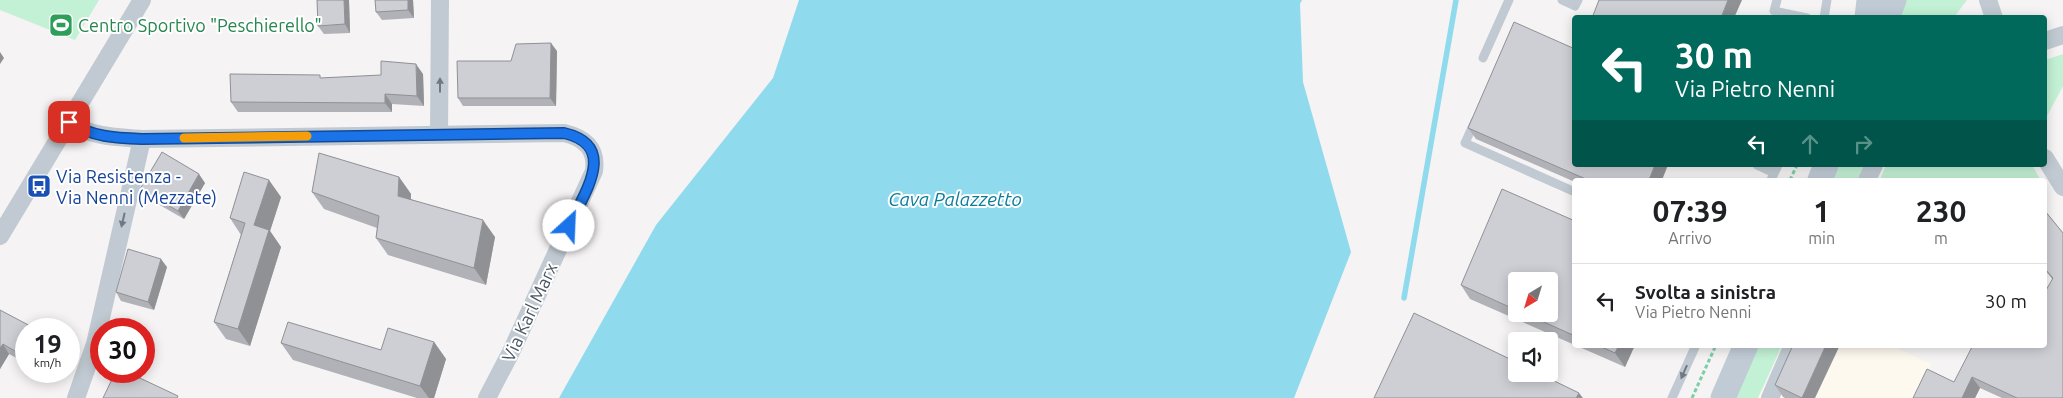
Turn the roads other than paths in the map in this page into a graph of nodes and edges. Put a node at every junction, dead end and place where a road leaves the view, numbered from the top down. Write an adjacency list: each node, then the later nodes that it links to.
1 (142, 0): 18 (street)
2 (440, 0): 19 (street, one-way to 2)
3 (1509, 0): 16 (lane)
4 (1562, 0): 5 (lane)
5 (1578, 0)
6 (1777, 0): 10 (lane)
7 (1828, 0): 11 (lane)
8 (1869, 0): 12 (main road)
9 (1894, 0): 13 (main road)
10 (1793, 15)
11 (1825, 15)
12 (1867, 15)
13 (1888, 15)
14 (2063, 34): 15 (street)
15 (2047, 41)
16 (1483, 58)
17 (1479, 112): 25 (lane)
18 (69, 122): 20 (street); 26 (street)
19 (440, 134): 20 (street); 31 (street, Via Karl Marx)
20 (142, 139): 30 (street, one-way to 30)
21 (2047, 161): 24 (street)
22 (1761, 167): 23 (lane)
23 (1774, 173)
24 (2063, 187)
25 (1572, 191)
26 (0, 236)
27 (1695, 348): 32 (lane, one-way to 32)
28 (1745, 348): 33 (main road)
29 (1792, 348): 34 (street)
30 (76, 398)
31 (487, 398)
32 (1672, 398)
33 (1723, 398)
34 (1770, 398)

